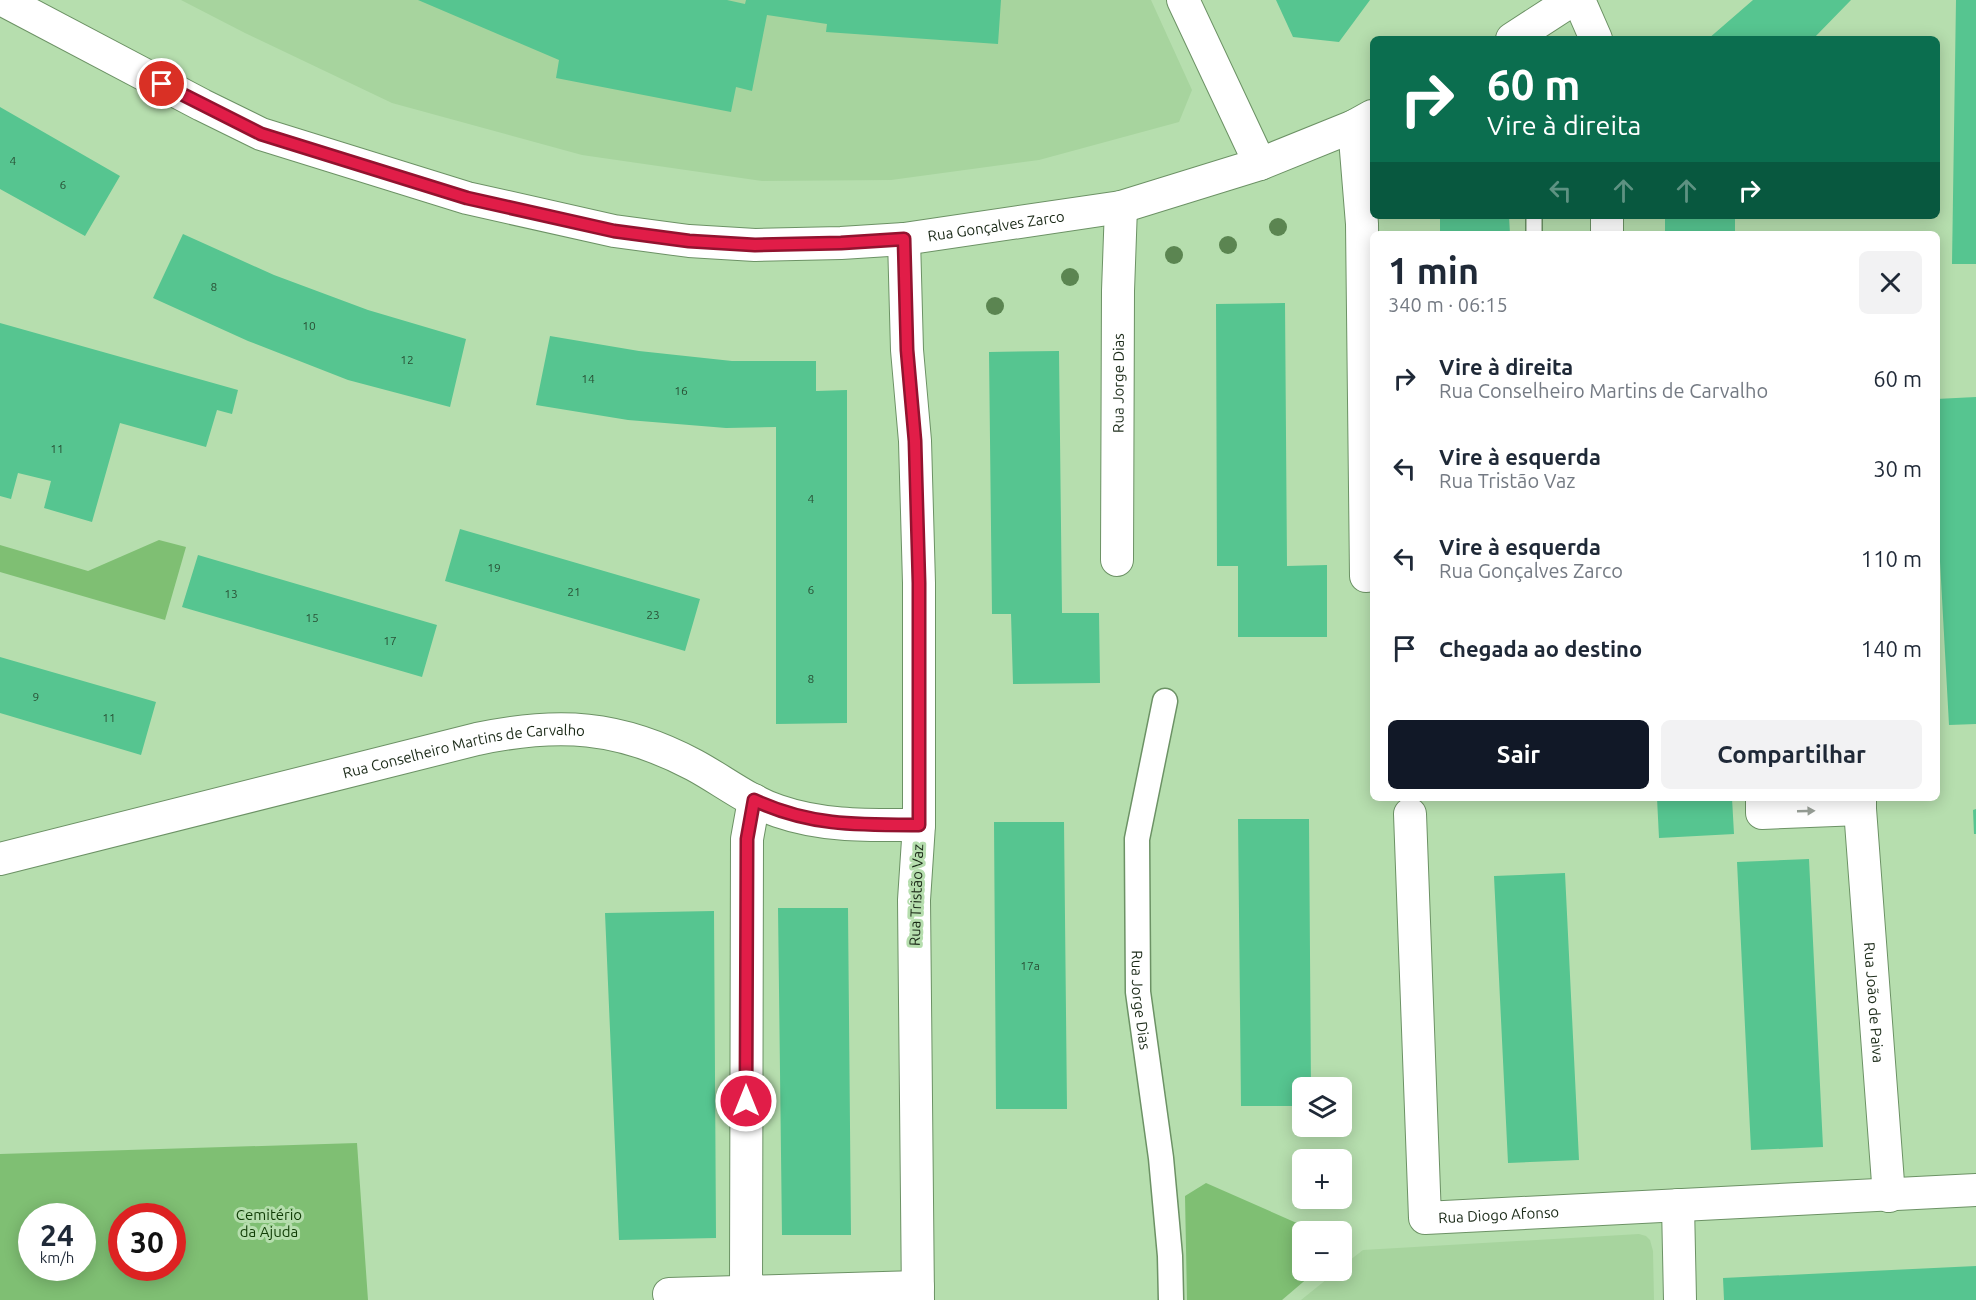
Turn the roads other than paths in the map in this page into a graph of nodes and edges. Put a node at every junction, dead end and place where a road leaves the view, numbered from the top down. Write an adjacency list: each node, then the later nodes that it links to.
1 (3, 0): 10 (street, Rua Gonçalves Zarco)
2 (1183, 0): 8 (street)
3 (1572, 0): 5 (street)
4 (1579, 0): 6 (street)
5 (1518, 36)
6 (1595, 36)
7 (1363, 121): 8 (street, Rua Gonçalves Zarco); 12 (street)
8 (1260, 164): 9 (street, Rua Gonçalves Zarco)
9 (1121, 207): 10 (street, Rua Gonçalves Zarco); 11 (street, Rua Jorge Dias)
10 (904, 239): 18 (street, Rua Tristão Vaz)
11 (1117, 560)
12 (1366, 576)
13 (1165, 701): 27 (street, Rua Jorge Dias)
14 (754, 800): 18 (street, Rua Conselheiro Martins de Carvalho); 19 (street, Rua Conselheiro Martins de Carvalho); 23 (street)
15 (1762, 801): 16 (street, Rua João de Paiva, one-way to 16)
16 (1860, 803): 21 (street, Rua João de Paiva)
17 (1410, 814): 22 (street, Rua Diogo Afonso)
18 (919, 825): 24 (street, Rua Tristão Vaz)
19 (0, 859)
20 (1976, 1190): 21 (street, Rua Diogo Afonso)
21 (1889, 1196): 22 (street, Rua Diogo Afonso)
22 (1678, 1205): 28 (street)
23 (746, 1291): 24 (street); 26 (street)
24 (918, 1293)
25 (669, 1294): 26 (street)
26 (708, 1296)
27 (1171, 1300)
28 (1680, 1300)

